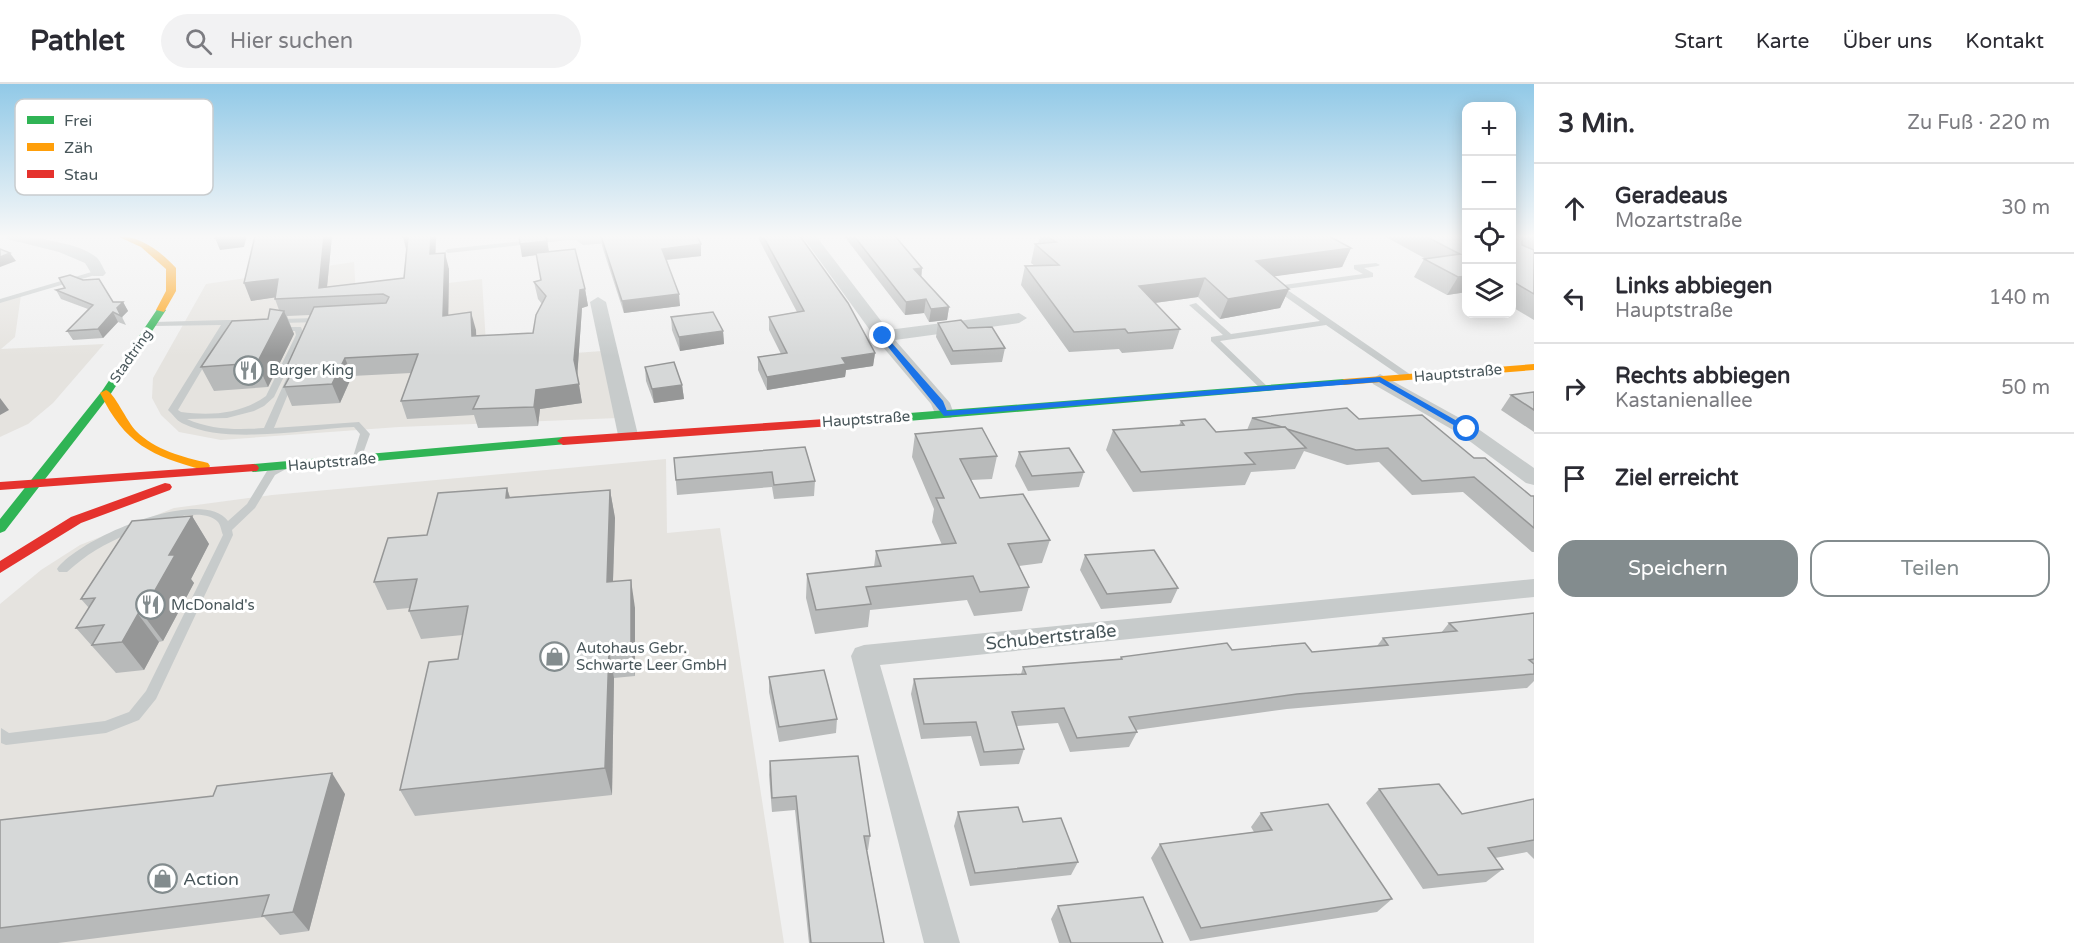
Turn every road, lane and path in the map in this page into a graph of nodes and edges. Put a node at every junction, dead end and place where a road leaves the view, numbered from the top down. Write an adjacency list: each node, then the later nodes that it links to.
1 (87, 276): 5 (lane)
2 (171, 276): 14 (main road, Stadtring)
3 (839, 276): 17 (street)
4 (1362, 276): 13 (lane)
5 (0, 301)
6 (598, 302): 28 (street)
7 (1193, 305): 18 (lane)
8 (1019, 318): 17 (street)
9 (316, 320): 10 (lane); 24 (lane); 26 (lane)
10 (327, 320)
11 (227, 322): 12 (lane); 14 (lane); 16 (lane)
12 (238, 322)
13 (1327, 322): 18 (lane); 20 (lane)
14 (154, 324): 23 (main road, Stadtring)
15 (232, 332): 16 (lane)
16 (220, 333): 24 (lane)
17 (883, 336): 25 (street)
18 (1229, 337): 22 (lane)
19 (1534, 367): 20 (main road, Hauptstraße)
20 (1408, 377): 21 (main road, Hauptstraße); 27 (street)
21 (1380, 380): 22 (main road, Hauptstraße); 27 (street)
22 (1266, 389): 25 (main road, Hauptstraße)
23 (106, 393): 31 (main road); 33 (main road, Stadtring)
24 (174, 412): 26 (lane)
25 (944, 414): 28 (main road, Hauptstraße)
26 (267, 429): 29 (lane)
27 (1467, 429): 32 (street)
28 (628, 435): 29 (main road, Hauptstraße)
29 (357, 460): 30 (main road, Hauptstraße)
30 (288, 466): 31 (main road, Hauptstraße); 36 (lane)
31 (224, 471): 33 (main road, Hauptstraße); 37 (main road)
32 (1534, 478)
33 (34, 483): 34 (main road, Hauptstraße); 35 (main road, Stadtring)
34 (0, 486)
35 (0, 528)
36 (226, 529): 38 (lane); 40 (lane)
37 (0, 568)
38 (63, 569)
39 (1534, 588): 41 (street, Schubertstraße)
40 (1, 734)
41 (942, 943)

